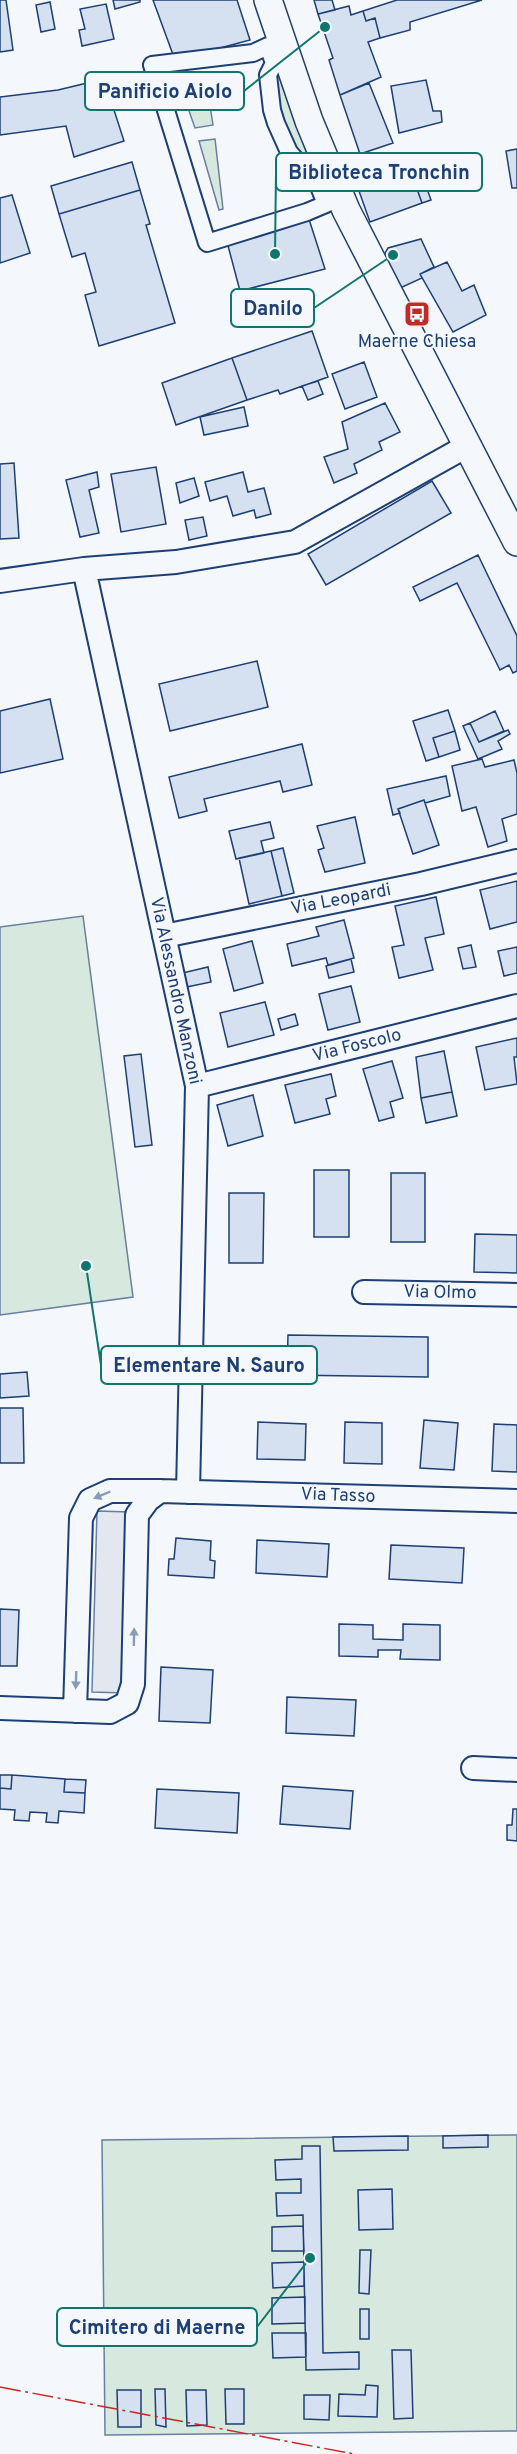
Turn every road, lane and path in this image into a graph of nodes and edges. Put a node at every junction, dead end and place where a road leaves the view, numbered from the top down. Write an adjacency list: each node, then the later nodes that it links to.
1 (268, 0): 3 (street)
2 (268, 46): 2 (street)
3 (467, 446): 4 (street); 5 (street)
4 (517, 542)
5 (84, 569): 6 (street); 8 (street, Via Alessandro Manzoni)
6 (0, 580)
7 (517, 861): 8 (street, Via Leopardi)
8 (164, 936): 10 (street, Via Alessandro Manzoni)
9 (517, 1006): 10 (street, Via Foscolo)
10 (197, 1086): 14 (street, Via Alessandro Manzoni)
11 (364, 1292): 12 (street, Via Olmo)
12 (517, 1295)
13 (160, 1491): 14 (street, Via Tasso); 17 (street, one-way to 13); 17 (street, Via Tasso, one-way to 17)
14 (188, 1492): 15 (street, Via Tasso)
15 (517, 1501)
16 (0, 1707): 17 (street)
17 (75, 1712)
18 (473, 1768): 19 (street)
19 (517, 1770)

